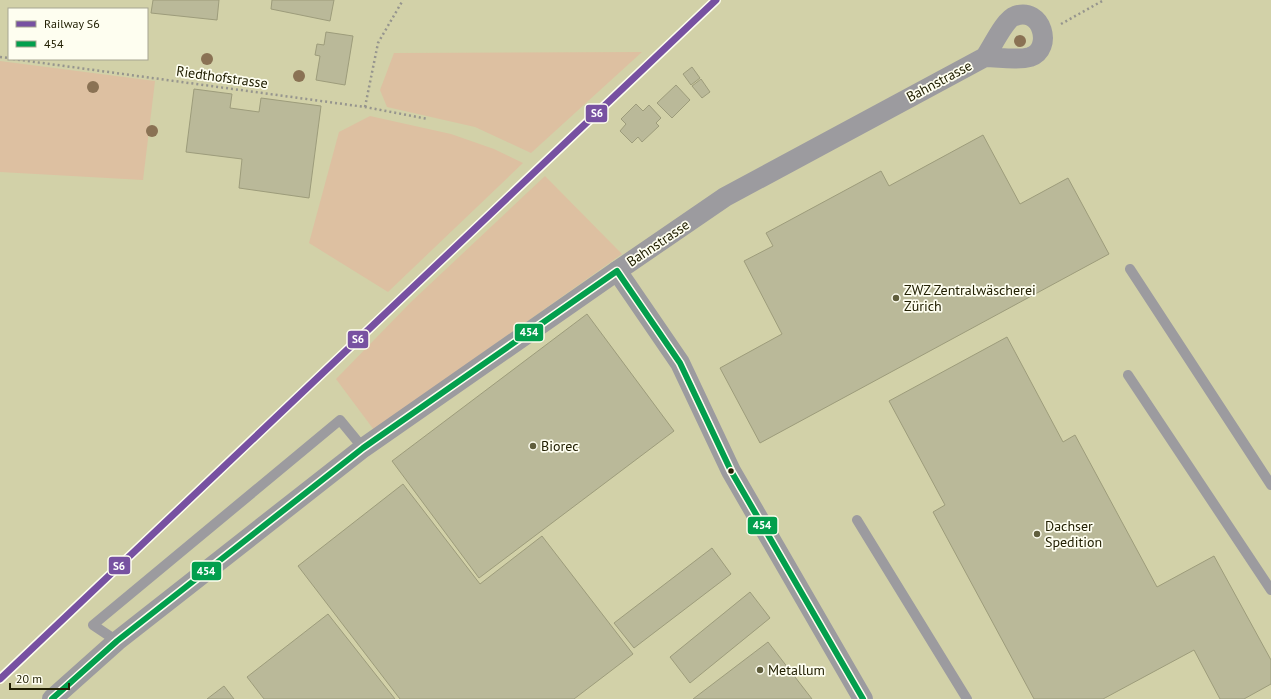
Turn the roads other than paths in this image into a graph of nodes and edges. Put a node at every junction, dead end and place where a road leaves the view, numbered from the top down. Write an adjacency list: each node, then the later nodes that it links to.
1 (985, 57): 1 (street, Bahnstrasse); 3 (street, Bahnstrasse)
2 (1130, 269): 6 (lane)
3 (617, 271): 5 (street, Bahnstrasse); 11 (street)
4 (1128, 376): 8 (lane)
5 (363, 448): 9 (street, Bahnstrasse); 9 (lane)
6 (1271, 485)
7 (857, 520): 12 (lane)
8 (1271, 590)
9 (117, 641): 10 (street, Bahnstrasse)
10 (52, 699)
11 (863, 699)
12 (967, 699)

